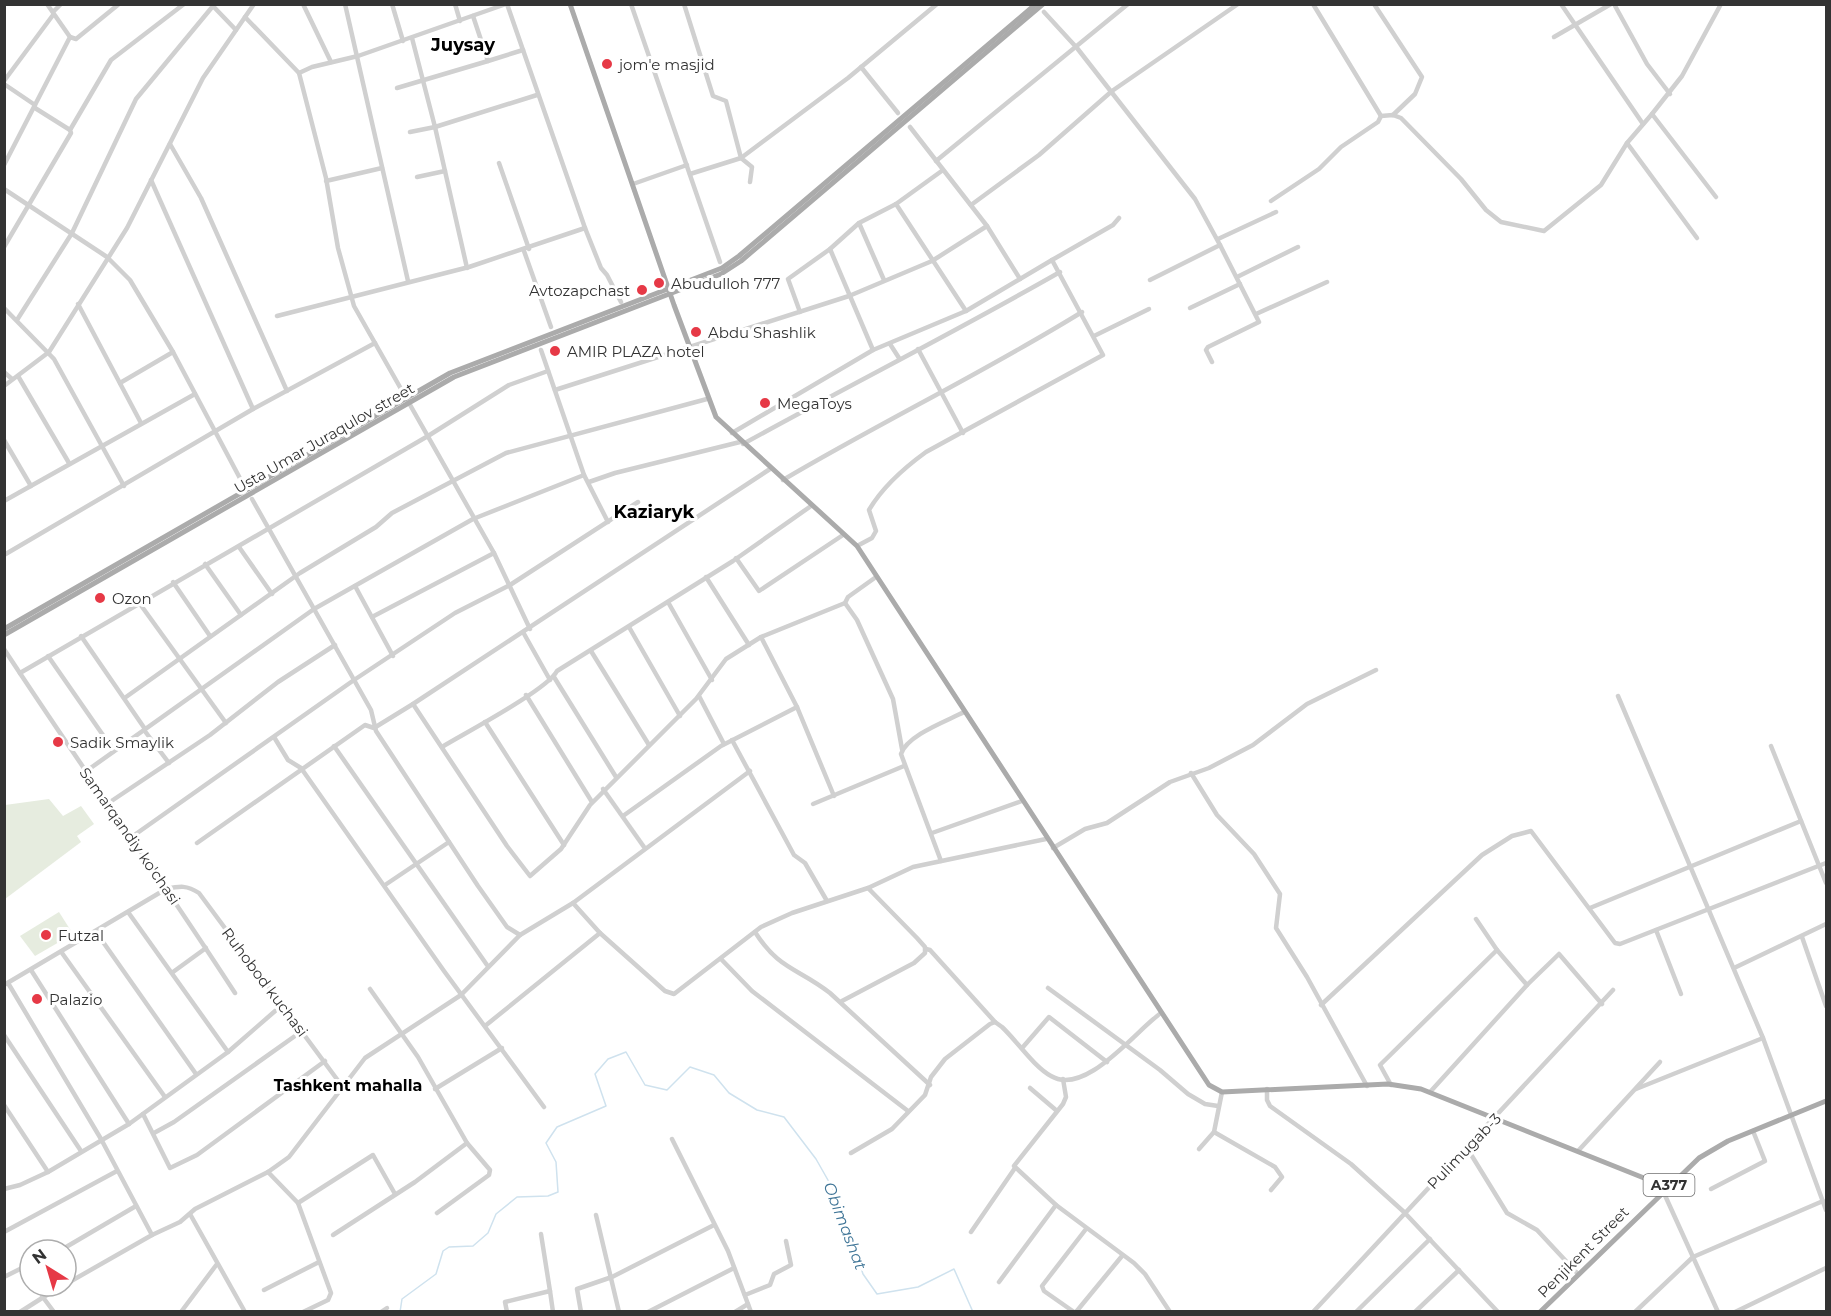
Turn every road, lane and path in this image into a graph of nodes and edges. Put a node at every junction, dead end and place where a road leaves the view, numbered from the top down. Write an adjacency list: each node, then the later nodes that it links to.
1 (47, 4): 27 (street)
2 (62, 4): 27 (street)
3 (119, 4): 33 (street)
4 (184, 4): 58 (street)
5 (254, 4): 29 (street)
6 (303, 4): 41 (street)
7 (345, 4): 39 (street)
8 (392, 4): 36 (street)
9 (455, 4): 30 (street)
10 (506, 4): 28 (street); 38 (street)
11 (570, 4): 75 (main road)
12 (631, 4): 66 (street)
13 (684, 4): 62 (street)
14 (937, 4): 42 (street)
15 (1036, 4): 107 (main road)
16 (1043, 4): 107 (main road)
17 (1128, 4): 37 (street)
18 (1238, 4): 47 (street)
19 (1320, 4): 25 (street)
20 (1374, 4): 53 (street)
21 (1562, 4): 31 (street)
22 (1612, 4): 31 (street); 48 (street)
23 (1720, 4): 48 (street)
24 (212, 5): 32 (street); 87 (street)
25 (1313, 5): 54 (street)
26 (1044, 12): 37 (street)
27 (53, 13): 33 (street); 44 (street)
28 (473, 16): 30 (street); 40 (street)
29 (245, 17): 32 (street); 43 (street)
30 (460, 21): 35 (street)
31 (1574, 24): 34 (street); 55 (street)
32 (236, 30): 61 (street)
33 (70, 37): 50 (street)
34 (1554, 37)
35 (412, 38): 36 (street); 45 (street)
36 (403, 41): 39 (street)
37 (1077, 48): 47 (street); 63 (street)
38 (523, 50): 40 (street); 49 (street)
39 (358, 56): 41 (street); 67 (street)
40 (488, 61): 45 (street)
41 (331, 62): 43 (street)
42 (861, 67): 51 (street); 62 (street)
43 (299, 73): 73 (street)
44 (4, 82): 50 (street)
45 (423, 83): 46 (street); 57 (street)
46 (397, 88)
47 (1112, 91): 81 (street); 89 (street)
48 (1670, 94): 52 (street)
49 (537, 95): 57 (street); 86 (street)
50 (35, 106): 58 (street); 65 (street)
51 (898, 113)
52 (1652, 114): 55 (street); 77 (street)
53 (1393, 115): 54 (street); 60 (street)
54 (1381, 116): 78 (street)
55 (1643, 124): 60 (street)
56 (910, 127): 63 (street)
57 (435, 128): 59 (street); 69 (street)
58 (70, 130): 80 (street)
59 (410, 132)
60 (1627, 143): 88 (street)
61 (170, 144): 72 (street); 140 (street)
62 (741, 158): 70 (street); 74 (street)
63 (936, 161): 68 (street)
64 (499, 163): 93 (street)
65 (4, 165)
66 (687, 165): 70 (street); 75 (street)
67 (382, 168): 73 (street); 104 (street)
68 (943, 170): 79 (street); 81 (street)
69 (445, 171): 71 (street); 98 (street)
70 (690, 174): 97 (street)
71 (417, 177)
72 (151, 180): 94 (street); 145 (street)
73 (326, 180): 109 (street)
74 (750, 182)
75 (633, 184): 107 (main road)
76 (4, 189): 80 (street)
77 (1716, 197)
78 (1271, 201)
79 (896, 204): 84 (street); 96 (street)
80 (31, 205): 87 (street); 91 (street)
81 (971, 205): 85 (street)
82 (1276, 212): 89 (street)
83 (1119, 218): 95 (street)
84 (859, 224): 92 (street); 102 (street)
85 (987, 226): 96 (street); 101 (street)
86 (585, 228): 93 (street); 110 (street)
87 (72, 233): 94 (street); 120 (street)
88 (1697, 238)
89 (1219, 242): 100 (street); 103 (street)
90 (1298, 247): 100 (street)
91 (4, 248)
92 (830, 249): 108 (street); 116 (street)
93 (527, 250): 98 (street); 121 (street)
94 (107, 257): 111 (street); 130 (street)
95 (1052, 260): 99 (street); 101 (street)
96 (932, 261): 102 (street); 115 (street)
97 (720, 262)
98 (467, 267): 104 (street)
99 (1060, 272): 117 (street); 126 (street)
100 (1237, 277): 106 (street)
101 (1020, 279): 115 (street)
102 (884, 280): 108 (street)
103 (1150, 280)
104 (408, 281): 109 (street)
105 (1327, 282): 118 (street)
106 (1240, 284): 113 (street); 118 (street)
107 (669, 292): 125 (main road); 144 (main road, Usta Umar Juraqulov street)
108 (851, 295): 116 (street); 128 (street)
109 (352, 298): 119 (street); 123 (street)
110 (621, 302)
111 (78, 304): 129 (street); 137 (street)
112 (4, 308): 120 (street)
113 (1190, 308)
114 (1149, 309): 122 (street)
115 (966, 311): 124 (street)
116 (800, 312): 125 (street)
117 (1082, 312): 122 (street); 141 (street)
118 (1256, 314): 132 (street)
119 (277, 316)
120 (17, 320): 129 (street)
121 (551, 327)
122 (1094, 336): 148 (street)
123 (375, 343): 140 (street); 144 (street)
124 (890, 344): 128 (street); 131 (street)
125 (690, 347): 139 (street); 143 (main road)
126 (918, 349): 131 (street); 141 (street)
127 (541, 350): 133 (street)
128 (873, 350): 149 (street)
129 (49, 352): 135 (street); 154 (street)
130 (172, 352): 137 (street); 142 (street)
131 (899, 358): 153 (street)
132 (1212, 362)
133 (548, 371): 139 (street); 151 (street)
134 (4, 372): 136 (street)
135 (18, 376): 136 (street); 155 (street)
136 (12, 379): 138 (street)
137 (120, 383): 146 (street)
138 (4, 386)
139 (555, 390): 150 (street)
140 (287, 391): 145 (street)
141 (942, 391): 148 (street); 158 (street)
142 (195, 394): 146 (street); 147 (street)
143 (707, 399): 149 (main road); 150 (street)
144 (409, 400): 151 (street); 193 (main road, Usta Umar Juraqulov street); 196 (main road, Usta Umar Juraqulov street)
145 (253, 409): 147 (street)
146 (141, 423): 154 (street)
147 (216, 432): 161 (street); 163 (street)
148 (963, 433): 173 (street)
149 (732, 434): 153 (main road)
150 (570, 435): 157 (street); 159 (street)
151 (428, 436): 159 (street); 170 (street)
152 (4, 440): 162 (street)
153 (742, 443): 156 (main road); 160 (street)
154 (101, 447): 155 (street); 163 (street)
155 (69, 463): 162 (street)
156 (770, 469): 158 (main road); 194 (street)
157 (584, 476): 160 (street); 168 (street)
158 (783, 480): 167 (main road)
159 (454, 481): 168 (street); 179 (street)
160 (589, 482): 169 (street)
161 (243, 484)
162 (31, 486): 165 (street)
163 (124, 486): 176 (street)
164 (252, 499): 170 (street)
165 (4, 501)
166 (638, 502): 169 (street)
167 (811, 506): 171 (main road); 177 (street)
168 (473, 519): 175 (street); 184 (street)
169 (608, 522): 183 (street)
170 (269, 529): 174 (street); 179 (street)
171 (843, 535): 173 (main road); 177 (street)
172 (4, 545): 176 (street)
173 (857, 546): 181 (main road)
174 (239, 547): 178 (street); 185 (street)
175 (494, 553): 183 (street); 191 (street)
176 (6, 554)
177 (736, 558): 180 (street)
178 (205, 564): 182 (street); 190 (street)
179 (296, 575): 185 (street); 189 (street)
180 (706, 577): 186 (street); 201 (street)
181 (876, 577): 187 (street); 219 (main road)
182 (173, 582): 188 (street); 198 (street)
183 (510, 585): 194 (street); 205 (street)
184 (355, 586): 189 (street); 191 (street)
185 (272, 594): 190 (street)
186 (668, 602): 192 (street); 211 (street)
187 (845, 603): 199 (street); 232 (street)
188 (140, 604): 197 (street); 206 (street)
189 (314, 609): 200 (street); 212 (street)
190 (241, 615): 198 (street)
191 (372, 617): 205 (street)
192 (628, 627): 203 (street); 220 (street)
193 (4, 629)
194 (530, 629): 195 (street)
195 (523, 632): 209 (street); 217 (street)
196 (4, 635)
197 (81, 636): 204 (street); 216 (street)
198 (210, 636): 206 (street)
199 (761, 637): 201 (street); 218 (street)
200 (335, 645): 210 (street); 222 (street)
201 (749, 645): 211 (street)
202 (4, 649): 208 (street, Samarqandiy ko'chasi)
203 (591, 651): 209 (street); 228 (street)
204 (48, 656): 208 (street); 233 (street)
205 (393, 656): 210 (street)
206 (178, 658): 212 (street); 216 (street)
207 (1376, 670): 239 (street)
208 (20, 673): 238 (street, Samarqandiy ko'chasi)
209 (552, 678): 213 (street); 240 (street)
210 (354, 680): 223 (street); 225 (street)
211 (712, 680): 214 (street)
212 (200, 690): 222 (street); 224 (street)
213 (526, 695): 221 (street); 244 (street)
214 (699, 696): 220 (street); 227 (street)
215 (1618, 696): 260 (street)
216 (126, 697): 224 (street)
217 (413, 705): 223 (street); 231 (street)
218 (796, 707): 226 (street); 242 (street)
219 (964, 712): 232 (street); 243 (main road)
220 (680, 716): 228 (street)
221 (485, 722): 231 (street); 254 (street)
222 (226, 723): 234 (street)
223 (374, 728): 229 (street); 252 (street)
224 (145, 729): 233 (street); 234 (street)
225 (274, 737): 236 (street); 250 (street)
226 (732, 740): 227 (street); 237 (street)
227 (724, 744): 247 (street)
228 (649, 745): 240 (street)
229 (334, 746): 236 (street); 259 (street)
230 (1771, 746): 248 (street)
231 (442, 747): 254 (street)
232 (902, 749): 235 (street)
233 (114, 751): 238 (street)
234 (169, 763): 245 (street)
235 (904, 766): 242 (street); 249 (street)
236 (301, 768): 253 (street); 263 (street)
237 (750, 771): 255 (street); 266 (street)
238 (85, 772): 245 (street, Samarqandiy ko'chasi)
239 (1191, 773): 256 (street); 299 (street)
240 (616, 777): 241 (street)
241 (603, 789): 244 (street); 247 (street)
242 (834, 796): 246 (street)
243 (1022, 801): 249 (street); 251 (main road)
244 (592, 802): 254 (street)
245 (107, 804): 250 (street, Samarqandiy ko'chasi)
246 (813, 804)
247 (623, 816): 255 (street)
248 (1801, 821): 260 (street); 261 (street)
249 (932, 833): 257 (street)
250 (133, 836): 265 (street, Samarqandiy ko'chasi)
251 (1046, 839): 256 (main road); 257 (street)
252 (449, 842): 259 (street); 277 (street)
253 (197, 843)
254 (564, 845)
255 (644, 848): 267 (street)
256 (1053, 848): 301 (main road)
257 (940, 861): 264 (street)
258 (1827, 863): 261 (street)
259 (416, 864): 263 (street); 284 (street)
260 (1688, 866): 268 (street); 269 (street)
261 (1820, 866): 262 (street); 269 (street)
262 (1827, 883)
263 (385, 885): 295 (street)
264 (868, 888): 266 (street); 280 (street)
265 (166, 889): 270 (street); 279 (street, Samarqandiy ko'chasi); 298 (street, Ruhobod kuchasi)
266 (827, 901): 275 (street)
267 (573, 903): 276 (street); 277 (street)
268 (1590, 908): 273 (street); 299 (street)
269 (1708, 911): 273 (street); 285 (street)
270 (129, 912): 274 (street); 287 (street)
271 (1476, 919): 281 (street)
272 (1827, 924): 278 (street)
273 (1656, 930): 294 (street)
274 (96, 932): 282 (street); 315 (street)
275 (754, 932): 283 (street); 319 (street)
276 (600, 933): 283 (street); 303 (street)
277 (520, 935): 284 (street)
278 (1802, 937): 285 (street); 300 (street)
279 (206, 948): 287 (street); 293 (street, Samarqandiy ko'chasi)
280 (926, 949): 296 (street); 302 (street)
281 (1497, 950): 289 (street); 317 (street)
282 (62, 953): 286 (street); 327 (street)
283 (721, 959): 332 (street)
284 (487, 965): 295 (street)
285 (1734, 968): 307 (street)
286 (31, 970): 288 (street); 337 (street)
287 (173, 972): 311 (street)
288 (6, 984): 342 (street)
289 (1527, 985): 297 (street); 325 (street)
290 (1048, 988): 308 (street)
291 (370, 989): 306 (street)
292 (1613, 990): 297 (street, Pulimugab-3)
293 (235, 993)
294 (1681, 994)
295 (461, 995): 303 (street); 306 (street)
296 (842, 1001)
297 (1602, 1004): 336 (street, Pulimugab-3)
298 (282, 1005): 304 (street, Ruhobod kuchasi); 311 (street)
299 (1321, 1005): 320 (street)
300 (1827, 1006)
301 (1161, 1013): 308 (street); 326 (main road)
302 (995, 1022): 309 (street); 319 (street)
303 (485, 1026): 310 (street)
304 (302, 1031): 312 (street, Ruhobod kuchasi); 340 (street)
305 (4, 1035): 346 (street)
306 (403, 1035): 318 (street); 321 (street)
307 (1763, 1038): 324 (street); 335 (street)
308 (1125, 1046): 313 (street); 330 (street)
309 (1023, 1047): 313 (street); 316 (street)
310 (502, 1048): 321 (street); 331 (street)
311 (228, 1052): 315 (street)
312 (325, 1061): 318 (street, Ruhobod kuchasi); 340 (street)
313 (1107, 1062): 316 (street)
314 (1660, 1062): 324 (street)
315 (196, 1074): 327 (street)
316 (1063, 1079): 333 (street)
317 (1392, 1085): 320 (main road); 325 (main road)
318 (342, 1086): 352 (street)
319 (930, 1086): 332 (street)
320 (1367, 1086): 323 (main road)
321 (435, 1089): 343 (street)
322 (1030, 1089): 333 (street)
323 (1268, 1089): 326 (main road); 363 (street)
324 (1636, 1089): 347 (street)
325 (1431, 1091): 336 (main road)
326 (1222, 1092): 330 (street)
327 (165, 1097): 334 (street)
328 (1827, 1101): 335 (main road, Penjikent Street / A377)
329 (4, 1105): 351 (street)
330 (1218, 1106): 339 (street)
331 (544, 1107)
332 (908, 1110): 348 (street)
333 (1057, 1111): 349 (street)
334 (143, 1114): 337 (street); 340 (street)
335 (1793, 1114): 338 (main road, Penjikent Street / A377); 358 (street)
336 (1496, 1118): 344 (street, Pulimugab-3); 347 (main road)
337 (129, 1124): 342 (street)
338 (1753, 1131): 354 (street); 356 (main road, Penjikent Street / A377)
339 (1214, 1132): 345 (street); 355 (street)
340 (154, 1133)
341 (672, 1138): 367 (street)
342 (101, 1139): 346 (street); 350 (street)
343 (467, 1143): 357 (street); 365 (street)
344 (1467, 1148): 363 (street, Pulimugab-3); 385 (street)
345 (1199, 1149)
346 (81, 1151): 351 (street)
347 (1578, 1151): 356 (main road)
348 (851, 1153)
349 (1015, 1168): 360 (street); 370 (street)
350 (117, 1171): 361 (street); 369 (street)
351 (48, 1172): 353 (street)
352 (268, 1172): 359 (street); 364 (street)
353 (4, 1189)
354 (1711, 1189)
355 (1271, 1190)
356 (1663, 1191): 378 (street); 385 (main road, Penjikent Street / A377)
357 (394, 1194): 359 (street); 373 (street)
358 (1823, 1201): 362 (street); 378 (street)
359 (298, 1203): 379 (street)
360 (1056, 1205): 368 (street); 389 (street)
361 (136, 1206): 372 (street); 375 (street)
362 (1827, 1210)
363 (1404, 1212): 374 (street); 412 (street, Pulimugab-3)
364 (190, 1214): 372 (street); 380 (street)
365 (437, 1214)
366 (596, 1215): 388 (street)
367 (714, 1226): 381 (street); 388 (street)
368 (1086, 1229): 377 (street); 410 (street)
369 (4, 1232)
370 (971, 1232)
371 (541, 1234): 391 (street)
372 (152, 1235): 387 (street)
373 (333, 1235)
374 (1430, 1239): 383 (street); 413 (street)
375 (78, 1240)
376 (786, 1241): 392 (street)
377 (1122, 1256): 410 (street); 411 (street)
378 (1693, 1257): 417 (street); 418 (street)
379 (319, 1262): 390 (street); 401 (street)
380 (217, 1264): 399 (street); 400 (street)
381 (734, 1268): 392 (street); 407 (street)
382 (1827, 1268): 419 (street)
383 (1459, 1269): 414 (street); 415 (street)
384 (18, 1270): 386 (street)
385 (1578, 1274): 416 (main road, Penjikent Street / A377)
386 (4, 1277)
387 (78, 1277)
388 (612, 1277): 405 (street); 406 (street)
389 (999, 1282)
390 (264, 1290)
391 (550, 1291): 403 (street); 404 (street)
392 (745, 1295): 395 (street)
393 (39, 1298): 397 (street)
394 (44, 1298): 398 (street)
395 (748, 1304): 408 (street); 409 (street)
396 (387, 1308): 402 (street)
397 (20, 1311)
398 (54, 1311)
399 (181, 1311)
400 (245, 1311)
401 (303, 1311)
402 (381, 1311)
403 (507, 1311)
404 (553, 1311)
405 (581, 1311)
406 (619, 1311)
407 (648, 1311)
408 (735, 1311)
409 (751, 1311)
410 (1075, 1311)
411 (1170, 1311)
412 (1313, 1311)
413 (1356, 1311)
414 (1415, 1311)
415 (1498, 1311)
416 (1540, 1311)
417 (1635, 1311)
418 (1718, 1311)
419 (1735, 1311)

